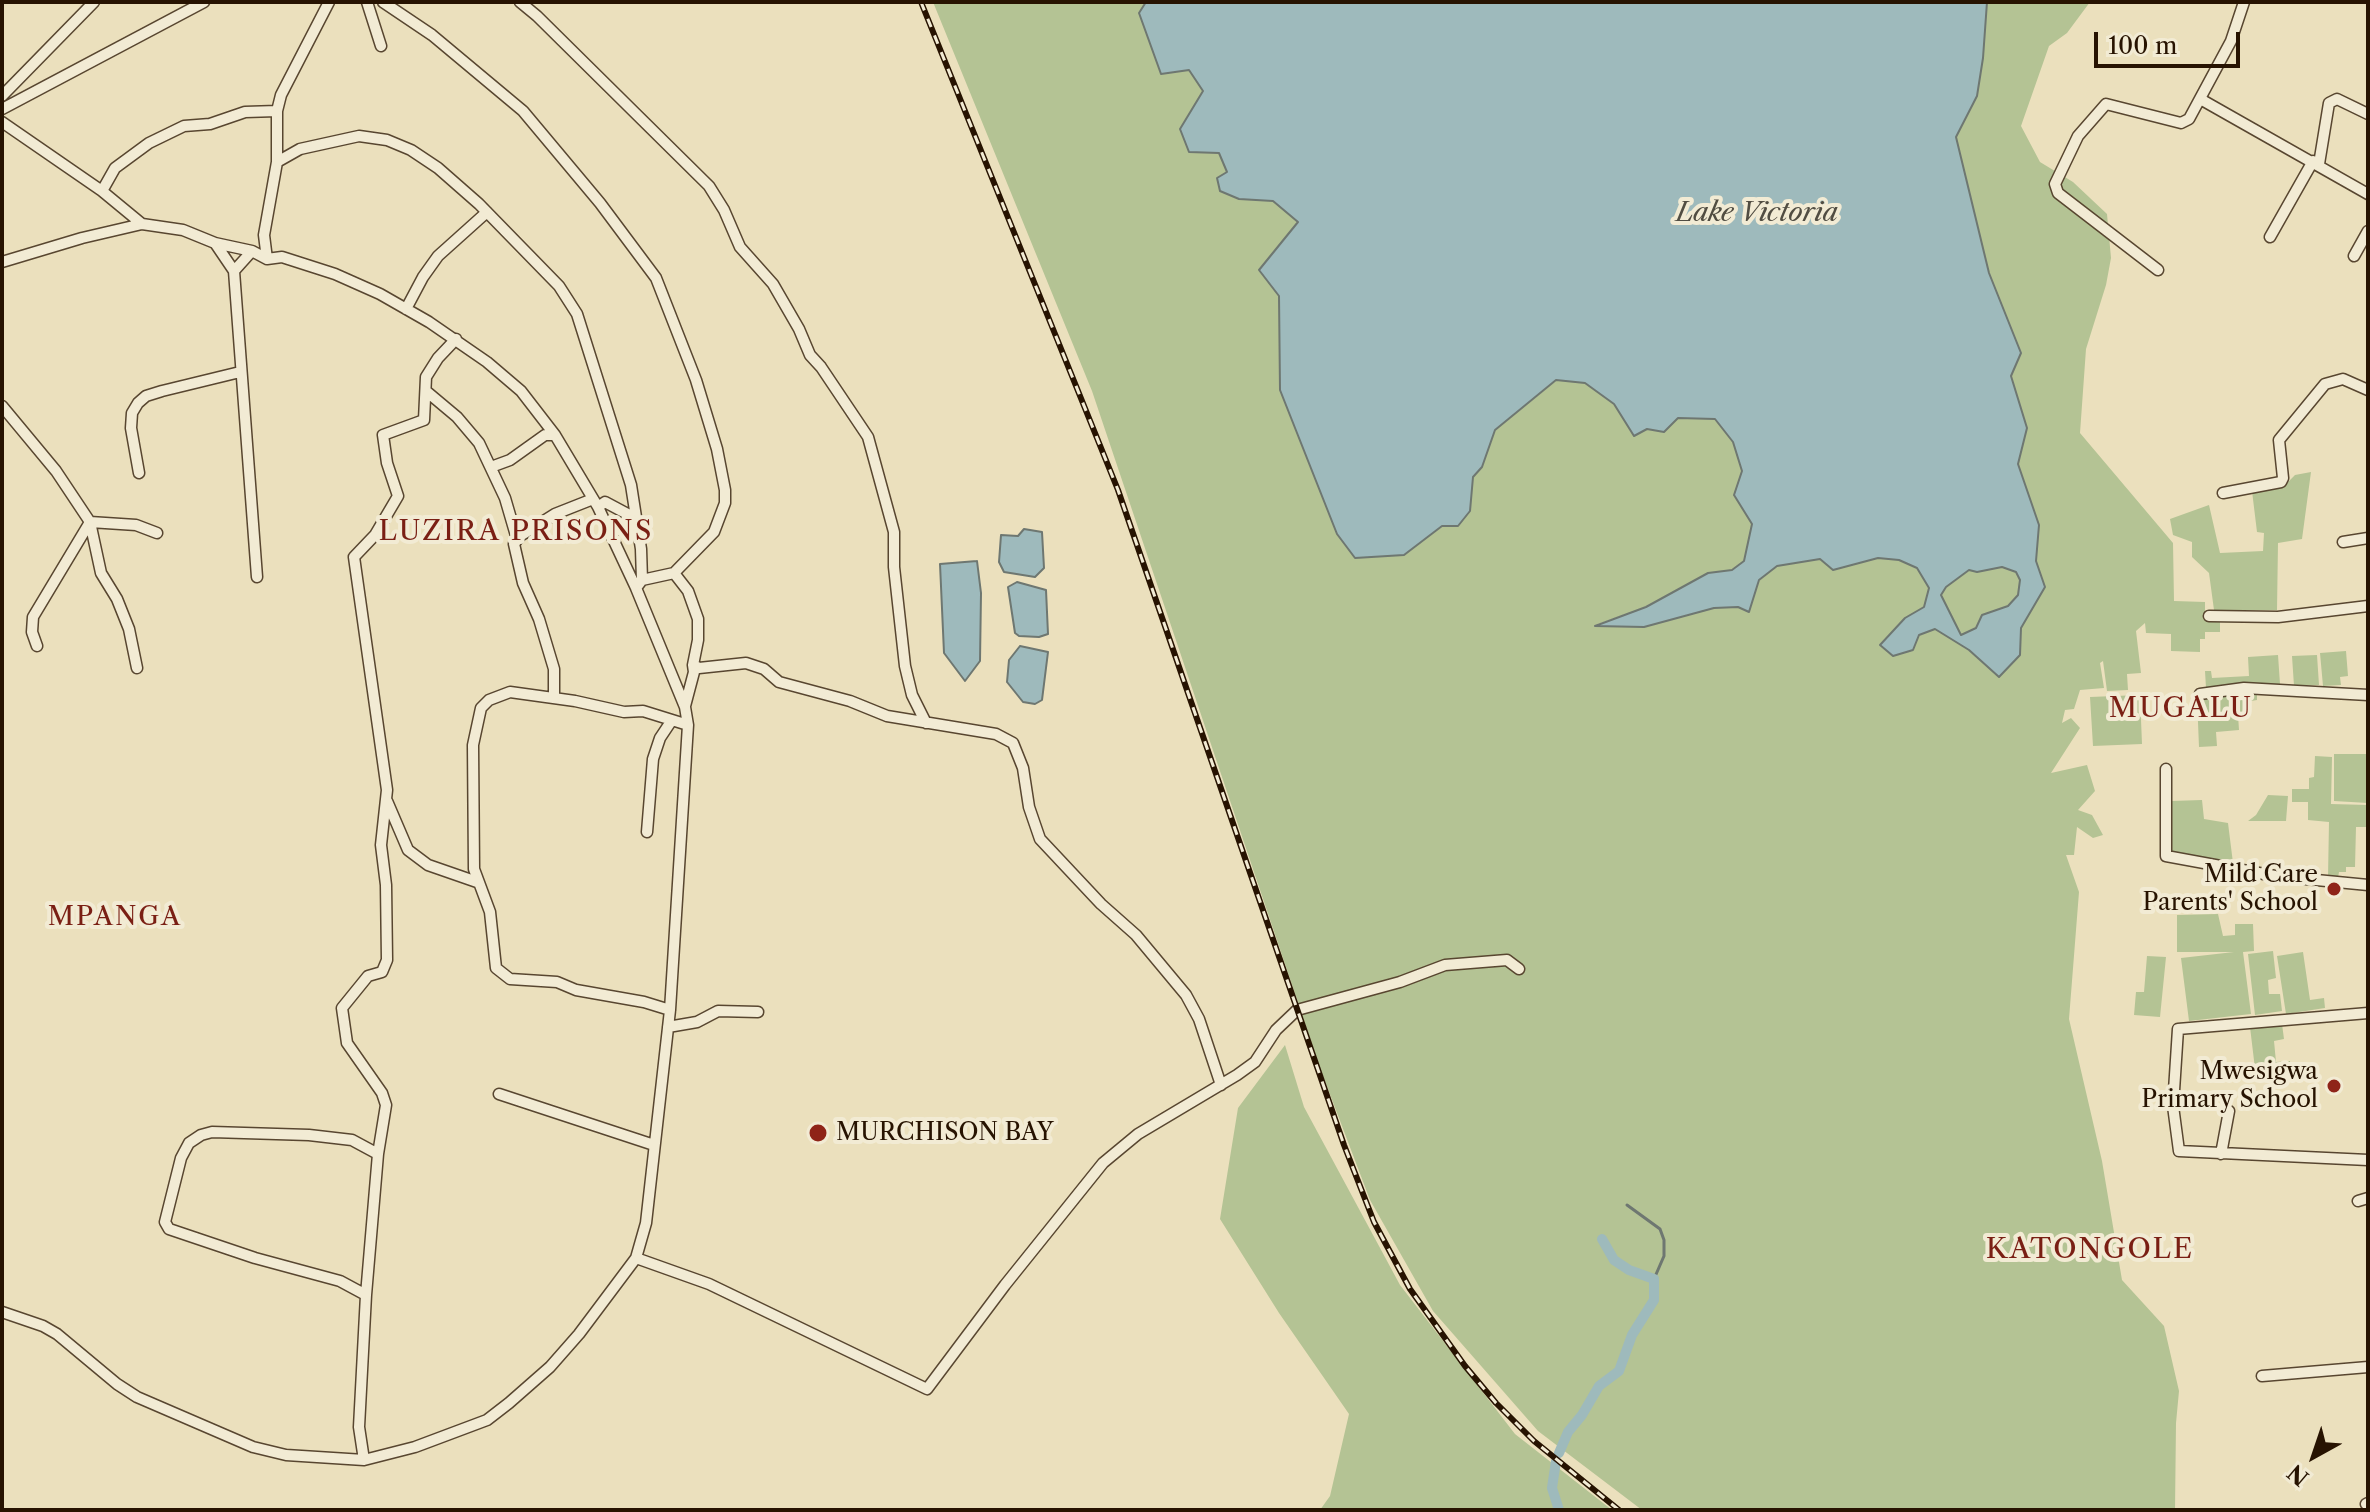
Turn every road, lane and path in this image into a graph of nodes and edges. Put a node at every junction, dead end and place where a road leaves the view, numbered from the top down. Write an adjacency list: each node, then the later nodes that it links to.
1 (94, 2): 9 (street)
2 (204, 2): 11 (street)
3 (329, 2): 12 (street)
4 (367, 2): 8 (street)
5 (383, 2): 49 (street)
6 (520, 2): 62 (street)
7 (2244, 2): 10 (street)
8 (381, 46)
9 (2, 96)
10 (2202, 100): 16 (street); 28 (street)
11 (2, 109)
12 (277, 111): 15 (street); 17 (street)
13 (2368, 114): 16 (street)
14 (2, 122): 17 (street)
15 (277, 162): 19 (street); 26 (street)
16 (2316, 163): 18 (street); 22 (street)
17 (102, 191): 20 (street)
18 (2368, 194)
19 (487, 212): 30 (street); 42 (street)
20 (142, 224): 23 (street); 27 (street)
21 (2368, 231): 25 (street)
22 (2270, 237)
23 (215, 243): 24 (street); 29 (street)
24 (252, 251): 26 (street); 29 (street)
25 (2354, 256)
26 (267, 259): 30 (street)
27 (2, 262)
28 (2158, 270)
29 (234, 271): 32 (street)
30 (406, 309): 31 (street)
31 (456, 339): 34 (street); 36 (street)
32 (240, 372): 38 (street); 50 (street)
33 (2368, 390): 39 (street)
34 (426, 391): 37 (street); 65 (street)
35 (2, 406): 43 (street)
36 (555, 435): 37 (street); 40 (street)
37 (491, 467): 41 (street)
38 (139, 473)
39 (2223, 493)
40 (595, 503): 42 (street); 44 (street); 51 (street)
41 (512, 516): 44 (street); 47 (street)
42 (635, 518): 51 (street)
43 (90, 522): 45 (street); 54 (street); 56 (street)
44 (530, 532): 47 (street)
45 (157, 533)
46 (2368, 538): 48 (street)
47 (517, 539): 59 (street)
48 (2343, 542)
49 (674, 573): 51 (street); 55 (street)
50 (257, 577)
51 (639, 584): 60 (street)
52 (2368, 606): 53 (street)
53 (2209, 616)
54 (37, 646)
55 (693, 665): 60 (street); 62 (street)
56 (137, 668)
57 (2200, 694): 58 (street)
58 (2368, 695)
59 (554, 698): 61 (street); 67 (street)
60 (685, 707): 63 (street)
61 (672, 720): 63 (street); 66 (street)
62 (926, 723): 74 (street)
63 (688, 725): 70 (street)
64 (2166, 769): 68 (street)
65 (386, 800): 67 (street); 78 (street)
66 (647, 832)
67 (477, 882): 70 (street)
68 (2368, 885)
69 (1519, 969): 74 (street)
70 (670, 1010): 73 (street)
71 (758, 1012): 73 (street)
72 (2368, 1013): 79 (street)
73 (668, 1027): 77 (street)
74 (1221, 1085): 81 (street)
75 (499, 1094): 77 (street)
76 (2229, 1111): 79 (street)
77 (654, 1145): 81 (street)
78 (378, 1154): 82 (street); 82 (street)
79 (2221, 1154): 80 (street)
80 (2368, 1160)
81 (636, 1258): 86 (street)
82 (366, 1295): 86 (street)
83 (2, 1312): 86 (street)
84 (2368, 1367): 85 (street)
85 (2262, 1376)
86 (364, 1460)

